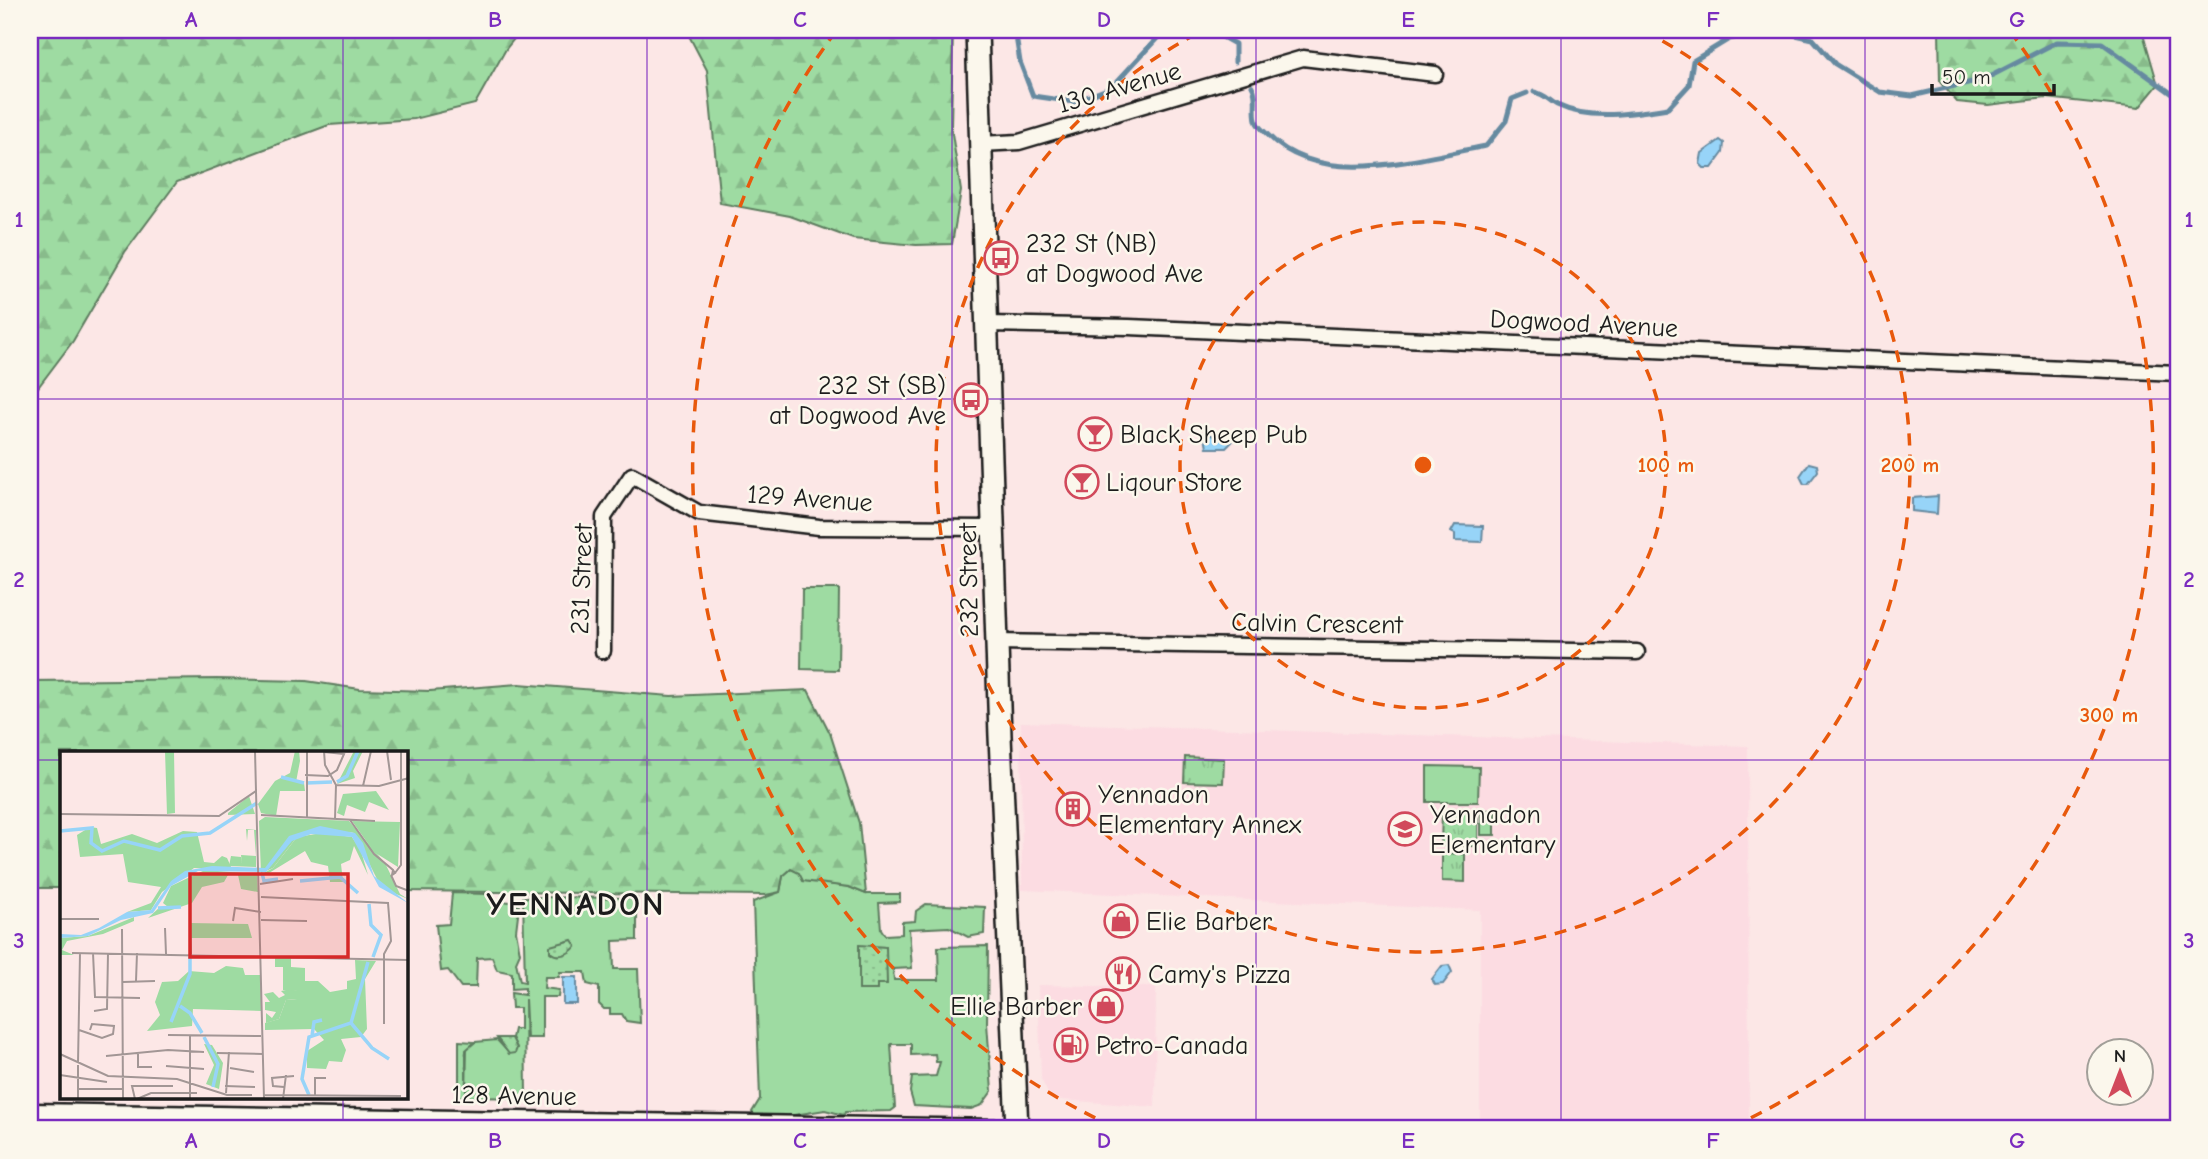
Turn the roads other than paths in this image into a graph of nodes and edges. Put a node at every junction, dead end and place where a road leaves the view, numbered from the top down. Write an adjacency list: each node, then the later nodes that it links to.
1 (977, 30): 3 (main road, 232 Street)
2 (1435, 74): 3 (street, 130 Avenue)
3 (981, 144): 4 (main road, 232 Street)
4 (988, 324): 5 (street, Dogwood Avenue); 7 (main road, 232 Street)
5 (2178, 373)
6 (632, 475): 7 (street, 129 Avenue); 9 (street, 231 Street)
7 (995, 528): 8 (main road, 232 Street)
8 (997, 642): 10 (street, Calvin Crescent); 13 (main road, 232 Street)
9 (603, 651)
10 (1637, 652)
11 (30, 1113): 12 (street, 128 Avenue)
12 (998, 1129)
13 (1017, 1129)

